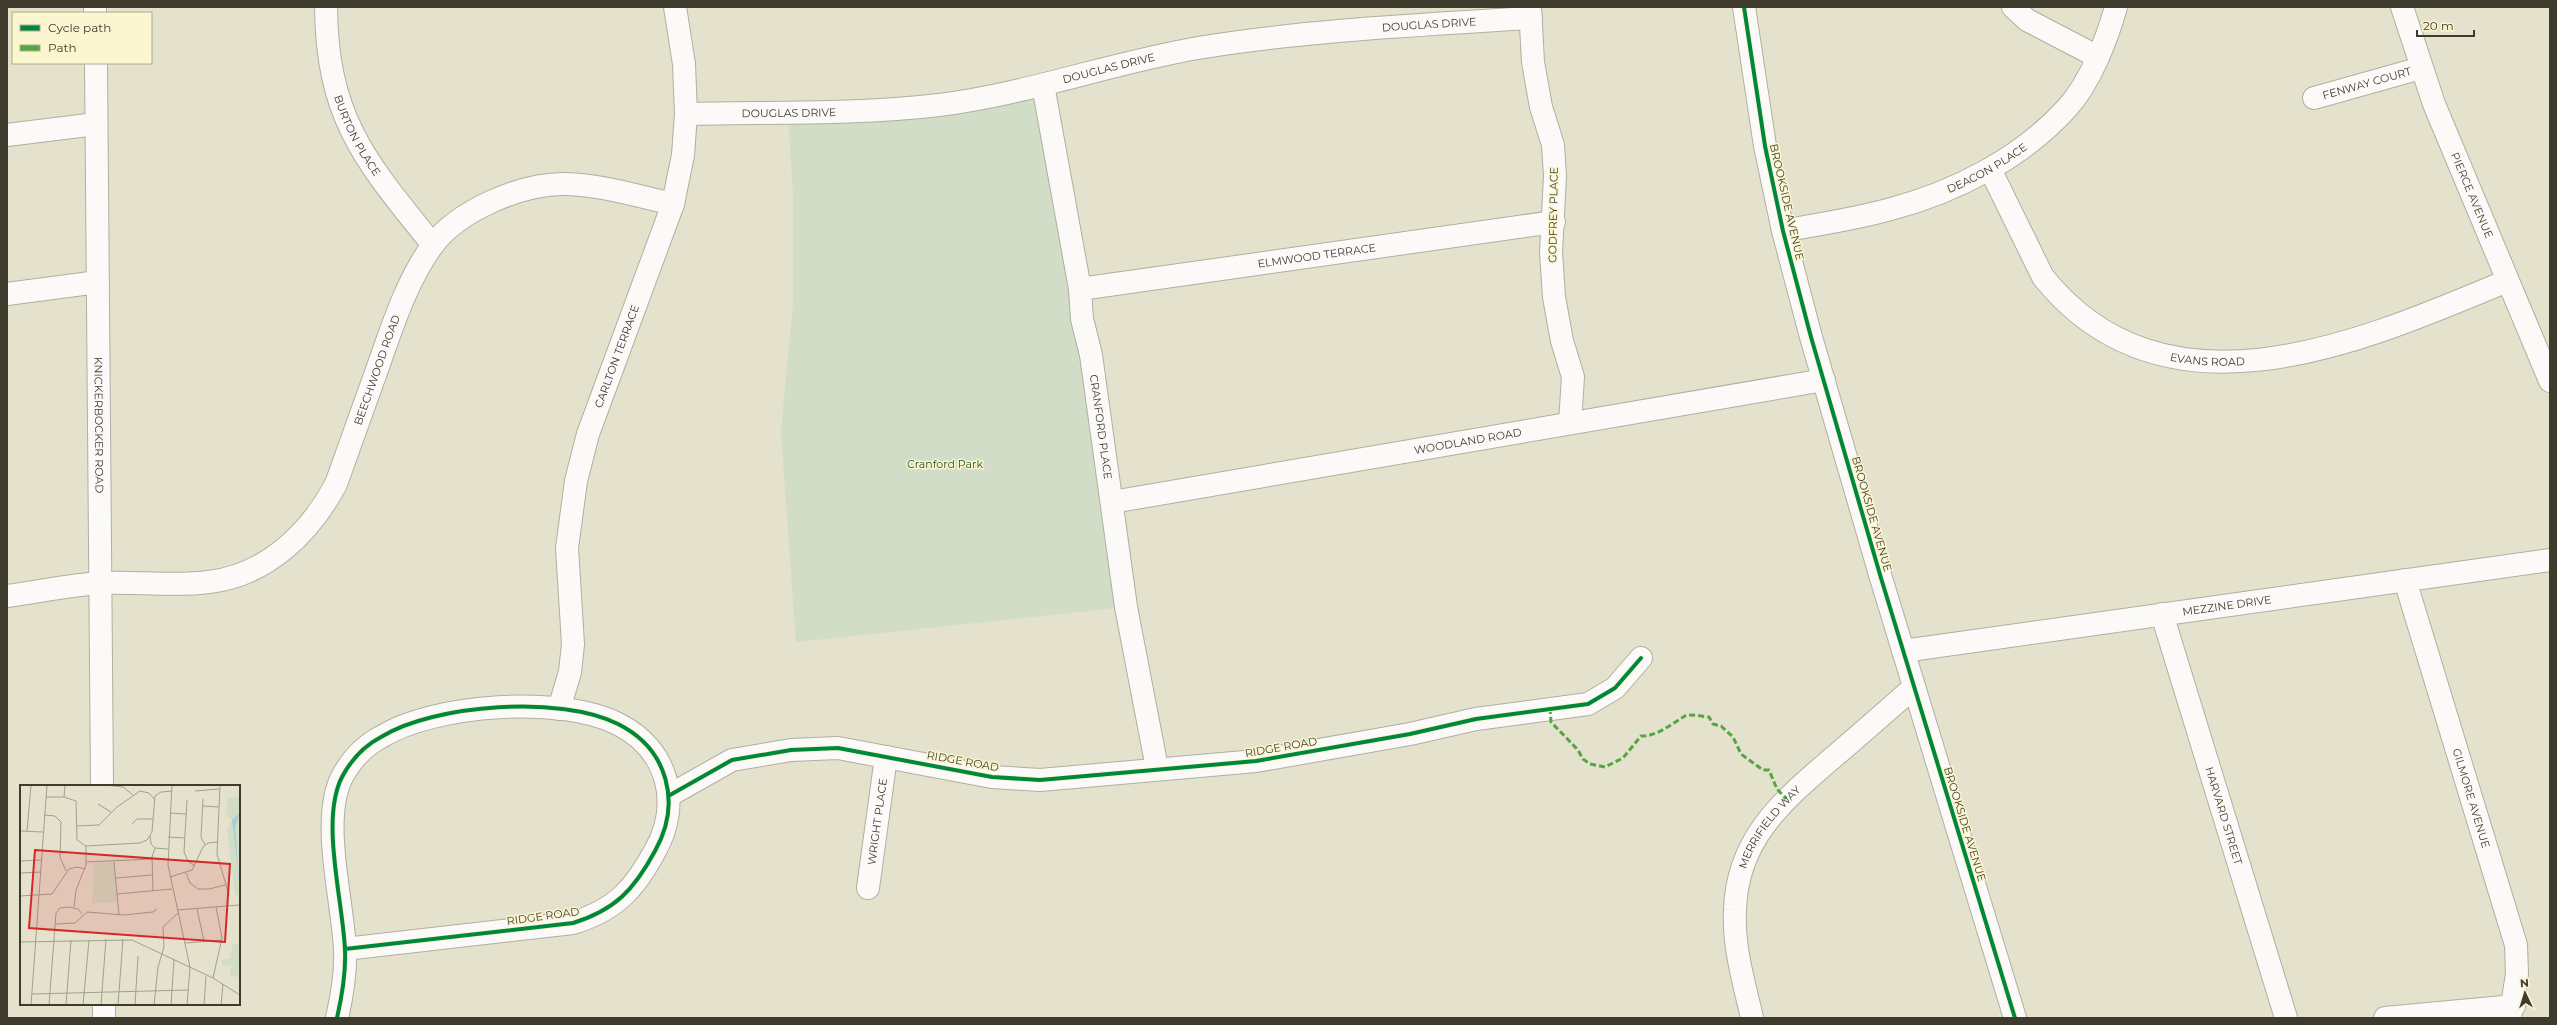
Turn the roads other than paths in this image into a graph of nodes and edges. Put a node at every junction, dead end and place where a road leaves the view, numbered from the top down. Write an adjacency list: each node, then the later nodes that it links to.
1 (326, 7): 20 (street, BURTON PLACE)
2 (675, 7): 13 (street, CARLTON TERRACE)
3 (1744, 7): 19 (street, BROOKSIDE AVENUE)
4 (2013, 7): 8 (street)
5 (2116, 7): 8 (street, DEACON PLACE)
6 (2402, 7): 10 (street, PIERCE AVENUE)
7 (1530, 12): 11 (street, DOUGLAS DRIVE); 18 (street, GODFREY PLACE)
8 (2098, 58): 16 (street, DEACON PLACE)
9 (96, 64): 14 (street, KNICKERBOCKER ROAD)
10 (2421, 68): 12 (street, FENWAY COURT); 21 (street, PIERCE AVENUE)
11 (1043, 85): 13 (street, DOUGLAS DRIVE); 23 (street, CRANFORD PLACE)
12 (2314, 98)
13 (686, 114): 17 (street, CARLTON TERRACE)
14 (96, 124): 15 (street); 22 (street, KNICKERBOCKER ROAD)
15 (7, 134)
16 (1990, 169): 19 (street, DEACON PLACE); 21 (street, EVANS ROAD)
17 (673, 204): 20 (street, BEECHWOOD ROAD); 37 (street, CARLTON TERRACE)
18 (1554, 222): 23 (street, ELMWOOD TERRACE); 27 (street, GODFREY PLACE)
19 (1784, 231): 25 (street, BROOKSIDE AVENUE)
20 (432, 245): 31 (street, BEECHWOOD ROAD)
21 (2507, 280): 26 (street, PIERCE AVENUE)
22 (98, 282): 24 (street); 31 (street, KNICKERBOCKER ROAD)
23 (1080, 289): 28 (street, CRANFORD PLACE)
24 (7, 294)
25 (1824, 380): 27 (street, WOODLAND ROAD); 34 (street, BROOKSIDE AVENUE)
26 (2550, 381)
27 (1570, 423): 28 (street, WOODLAND ROAD)
28 (1112, 502): 39 (street, CRANFORD PLACE)
29 (2550, 560): 30 (street, MEZZINE DRIVE)
30 (2405, 580): 33 (street, MEZZINE DRIVE); 45 (street, GILMORE AVENUE)
31 (100, 583): 32 (street, BEECHWOOD ROAD); 40 (street, KNICKERBOCKER ROAD)
32 (7, 596)
33 (2162, 614): 34 (street, MEZZINE DRIVE); 50 (street, HARVARD STREET)
34 (1903, 651): 36 (street, BROOKSIDE AVENUE)
35 (1641, 658): 39 (street, RIDGE ROAD)
36 (1914, 687): 48 (street, MERRIFIELD WAY); 49 (street, BROOKSIDE AVENUE)
37 (559, 709): 41 (street); 43 (street)
38 (886, 757): 39 (street, RIDGE ROAD); 41 (street, RIDGE ROAD); 42 (street, WRIGHT PLACE)
39 (1157, 768)
40 (102, 785)
41 (670, 795): 43 (street, RIDGE ROAD)
42 (868, 888)
43 (345, 949): 47 (street)
44 (104, 1005): 46 (street)
45 (2512, 1012): 51 (street)
46 (104, 1018)
47 (337, 1018)
48 (1752, 1018)
49 (2015, 1018)
50 (2286, 1018)
51 (2385, 1018)

